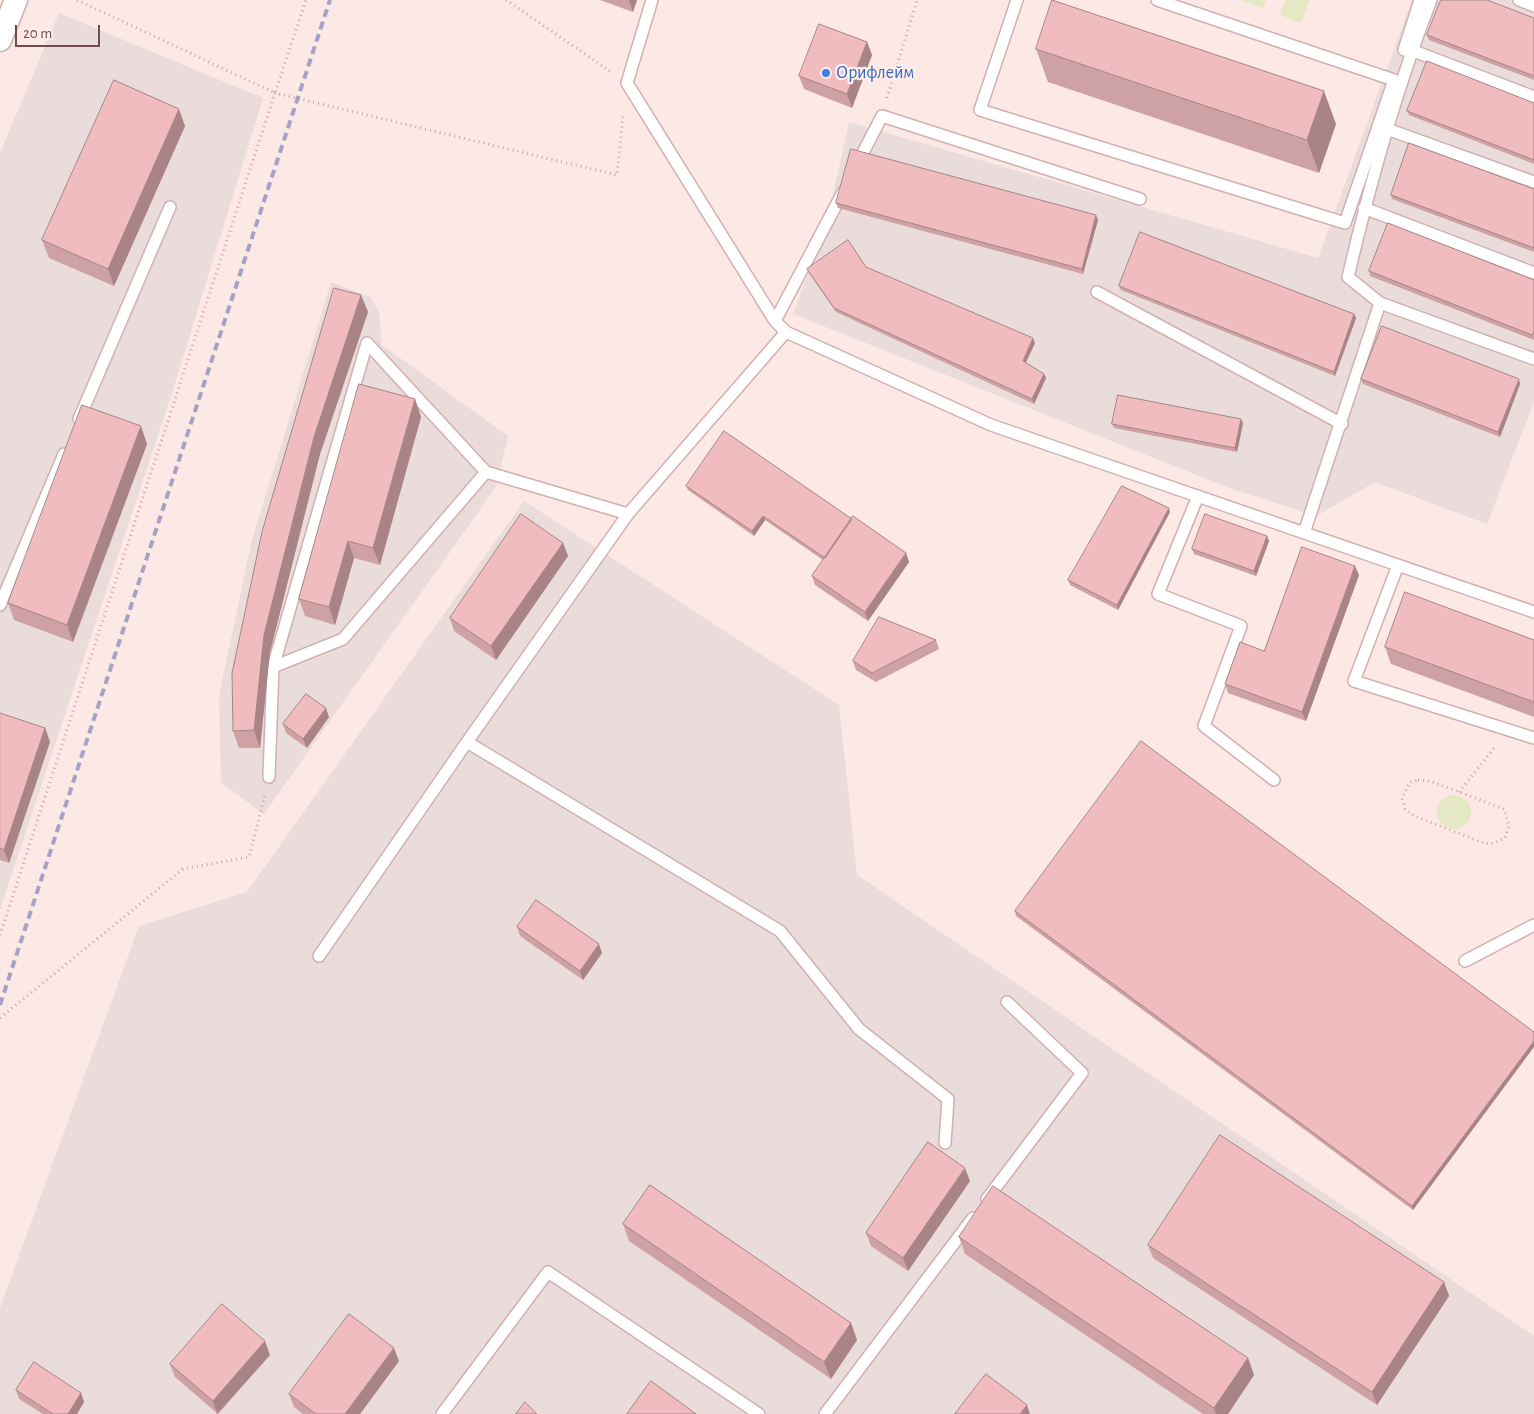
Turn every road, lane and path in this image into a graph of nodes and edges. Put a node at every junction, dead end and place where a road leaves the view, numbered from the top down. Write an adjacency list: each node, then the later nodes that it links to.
1 (16, 0): 13 (street)
2 (77, 0): 17 (path)
3 (306, 0): 17 (path)
4 (506, 0): 16 (path)
5 (652, 0): 16 (lane)
6 (917, 0): 19 (path)
7 (1017, 0): 15 (lane)
8 (1157, 0): 15 (lane)
9 (1420, 0): 15 (lane)
10 (1431, 0): 14 (lane)
11 (1518, 0): 12 (lane)
12 (1534, 6)
13 (0, 40)
14 (1411, 50): 18 (lane); 20 (lane)
15 (1394, 80)
16 (627, 83): 17 (path); 28 (lane)
17 (276, 93): 47 (path)
18 (1534, 96)
19 (882, 116): 22 (lane); 28 (lane)
20 (1387, 129): 21 (lane); 24 (lane)
21 (1534, 182)
22 (1140, 198)
23 (170, 207): 37 (lane)
24 (1364, 208): 25 (lane); 27 (lane)
25 (1534, 273)
26 (1097, 292): 31 (lane)
27 (1380, 304): 30 (lane); 31 (lane)
28 (775, 321): 29 (lane)
29 (786, 332): 33 (lane); 34 (lane)
30 (1534, 359)
31 (1342, 424): 35 (lane)
32 (486, 472): 34 (lane); 39 (lane); 39 (lane)
33 (1198, 496): 35 (lane); 44 (lane)
34 (628, 514): 42 (lane)
35 (1304, 533): 36 (lane)
36 (1398, 565): 38 (lane); 40 (lane)
37 (0, 605)
38 (1534, 612)
39 (273, 667): 43 (lane)
40 (1509, 730): 41 (lane); 45 (path)
41 (1534, 738)
42 (467, 742): 48 (lane); 52 (lane)
43 (269, 777): 51 (path)
44 (1274, 780)
45 (1459, 792): 45 (path)
46 (1534, 924): 49 (lane)
47 (0, 935)
48 (319, 956)
49 (1465, 961)
50 (1007, 1002): 55 (lane)
51 (0, 1018)
52 (945, 1143)
53 (442, 1414): 54 (lane)
54 (759, 1414)
55 (825, 1414)

